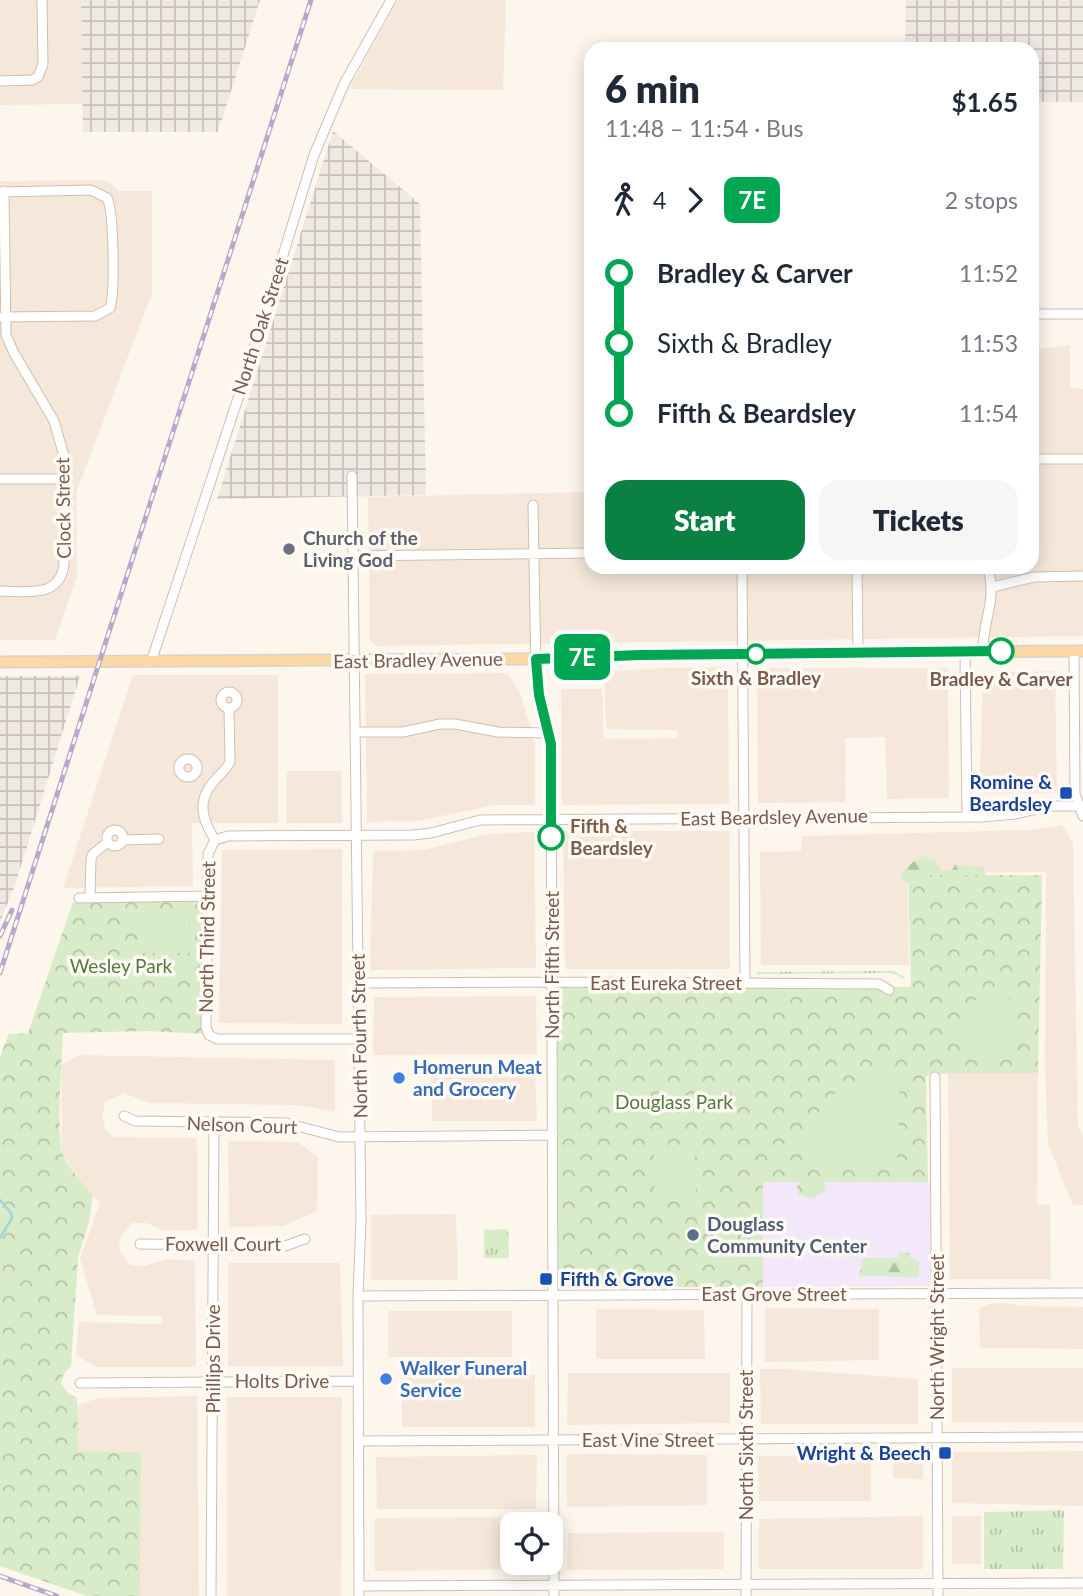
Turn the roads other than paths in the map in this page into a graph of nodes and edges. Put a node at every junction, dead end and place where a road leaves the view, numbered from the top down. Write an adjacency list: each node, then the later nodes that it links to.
1 (42, 0): 3 (street)
2 (391, 0): 31 (street, North Oak Street)
3 (0, 81)
4 (2, 192): 7 (street, Clock Street); 7 (street)
5 (1039, 314): 6 (street)
6 (1083, 314)
7 (2, 317): 12 (street, Clock Street)
8 (1083, 458): 9 (street)
9 (1039, 459)
10 (352, 476): 16 (street, North Fourth Street)
11 (0, 479): 12 (street)
12 (64, 479): 22 (street, Clock Street)
13 (533, 505): 15 (street, North Fifth Street)
14 (584, 553): 15 (street)
15 (534, 554): 16 (street); 28 (street, North Fifth Street)
16 (353, 556): 29 (street, North Fourth Street)
17 (742, 574): 26 (street)
18 (857, 574): 27 (street)
19 (989, 574): 21 (street)
20 (1083, 576): 21 (street)
21 (992, 587): 23 (street)
22 (0, 591)
23 (983, 651): 24 (main road, East Bradley Avenue); 25 (main road, East Bradley Avenue)
24 (1079, 651): 37 (street)
25 (965, 652): 27 (main road, East Bradley Avenue); 38 (street)
26 (743, 653): 27 (main road, East Bradley Avenue); 28 (main road, East Bradley Avenue); 39 (street)
27 (858, 653)
28 (536, 659): 29 (main road, East Bradley Avenue); 34 (street, North Fifth Street)
29 (354, 661): 31 (main road, East Bradley Avenue); 33 (street, North Fourth Street)
30 (0, 662): 31 (main road, East Bradley Avenue)
31 (151, 662)
32 (229, 708): 36 (street)
33 (355, 732): 34 (street); 43 (street, North Fourth Street)
34 (548, 733): 41 (street, North Fifth Street)
35 (195, 774): 36 (street)
36 (209, 787): 45 (street, North Third Street)
37 (1081, 806): 38 (street, East Beardsley Avenue); 40 (street)
38 (967, 815): 39 (street, East Beardsley Avenue)
39 (744, 817): 41 (street, East Beardsley Avenue); 50 (street)
40 (1083, 817)
41 (551, 819): 43 (street, East Beardsley Avenue); 49 (street, North Fifth Street)
42 (241, 836): 43 (street, East Beardsley Avenue); 45 (street, North Third Street)
43 (357, 836): 51 (street, North Fourth Street)
44 (159, 839): 46 (street)
45 (215, 840): 47 (street, North Third Street)
46 (90, 896): 47 (street); 48 (street)
47 (208, 896): 53 (street, North Third Street)
48 (79, 898)
49 (551, 982): 50 (street, East Eureka Street); 51 (street, East Eureka Street); 57 (street, North Fifth Street)
50 (745, 983): 52 (street, East Eureka Street)
51 (358, 984): 53 (street, North Fourth Street)
52 (889, 990)
53 (359, 1039): 58 (street, North Fourth Street)
54 (935, 1077): 62 (street, North Wright Street)
55 (124, 1116): 56 (street, Nelson Court)
56 (214, 1122): 58 (street, Nelson Court); 61 (street, Phillips Drive)
57 (553, 1135): 58 (street, Nelson Court); 65 (street, North Fifth Street)
58 (360, 1137): 66 (street, North Fourth Street)
59 (305, 1240): 61 (street, Foxwell Court)
60 (140, 1244): 61 (street, Foxwell Court)
61 (214, 1246): 67 (street, Phillips Drive)
62 (937, 1293): 63 (street, East Grove Street); 64 (street, East Grove Street); 71 (street, North Wright Street)
63 (1083, 1293)
64 (747, 1294): 65 (street, East Grove Street); 72 (street, North Sixth Street)
65 (554, 1295): 66 (street, East Grove Street); 74 (street, North Fifth Street)
66 (358, 1296): 68 (street, North Fourth Street)
67 (213, 1381): 68 (street, Holts Drive); 69 (street, Holts Drive); 80 (street, Phillips Drive)
68 (358, 1381): 73 (street, North Fourth Street)
69 (80, 1383)
70 (1083, 1437): 71 (street, East Vine Street)
71 (938, 1438): 72 (street, East Vine Street); 75 (street, North Wright Street)
72 (747, 1439): 74 (street, East Vine Street); 77 (street, North Sixth Street)
73 (359, 1441): 74 (street, East Vine Street); 79 (street, North Fourth Street)
74 (554, 1441): 78 (street, North Fifth Street)
75 (938, 1583): 76 (street); 77 (street); 83 (street, North Wright Street)
76 (1083, 1583)
77 (746, 1584): 78 (street); 82 (street, North Sixth Street)
78 (554, 1585): 79 (street); 81 (street, North Fifth Street)
79 (359, 1591)
80 (211, 1596)
81 (554, 1596)
82 (747, 1596)
83 (938, 1596)

